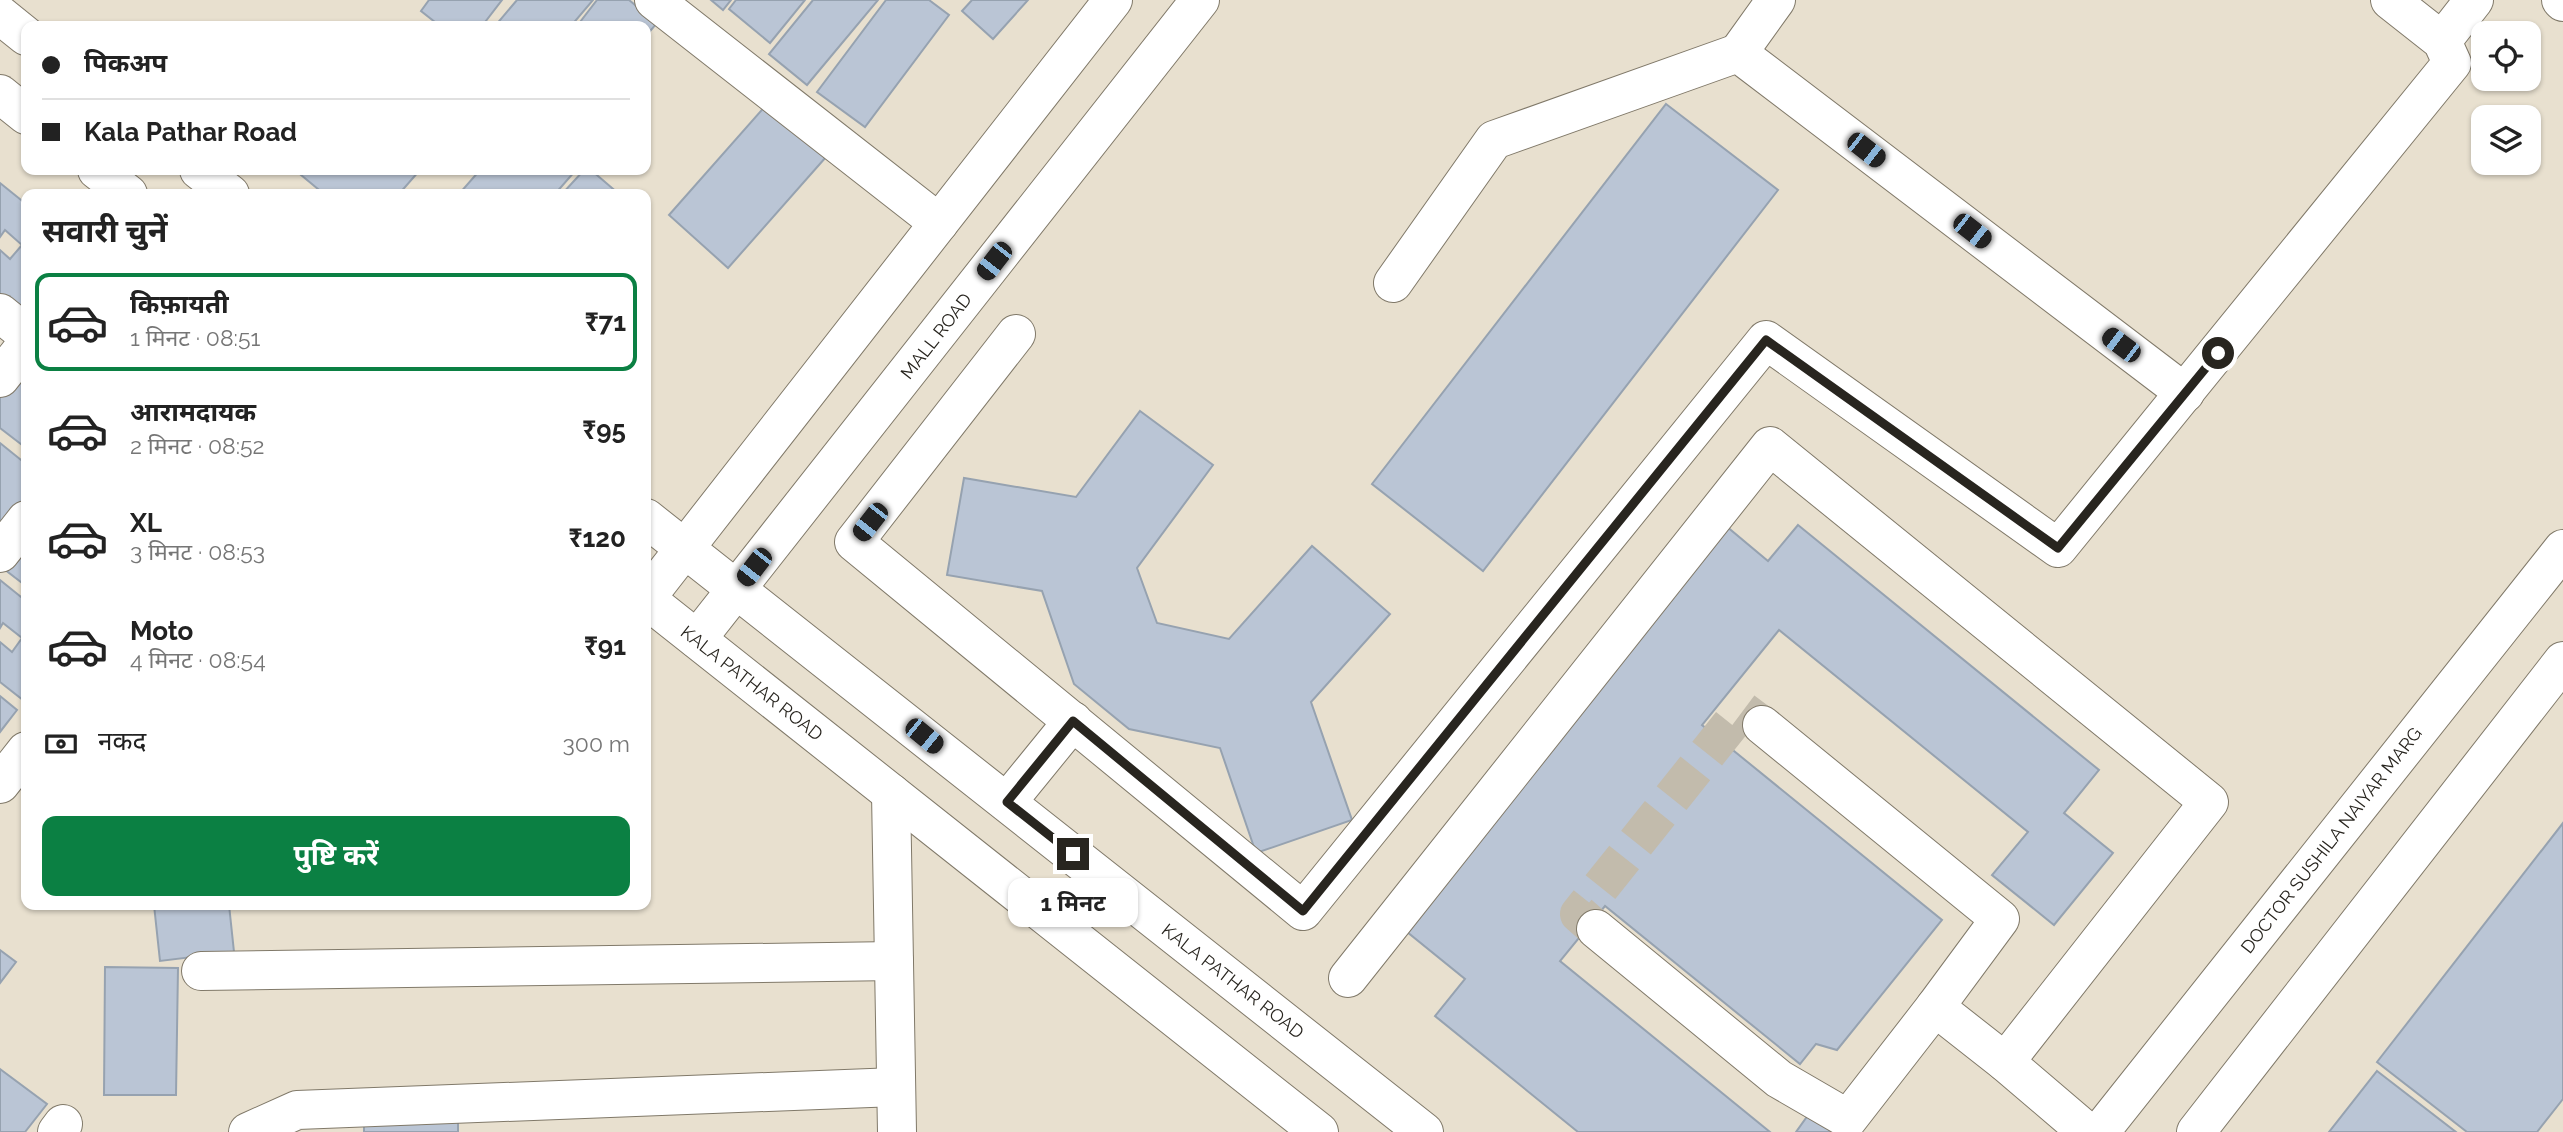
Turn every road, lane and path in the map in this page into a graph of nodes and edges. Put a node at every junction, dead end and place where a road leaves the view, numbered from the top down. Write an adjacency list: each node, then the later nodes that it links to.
1 (654, 0): 17 (street)
2 (1113, 0): 17 (street)
3 (1200, 0): 30 (street, MALL ROAD)
4 (1776, 0): 10 (street)
5 (2390, 0): 9 (street)
6 (2474, 0): 9 (street)
7 (0, 15): 8 (street)
8 (21, 32)
9 (2442, 41): 24 (street)
10 (1738, 53): 18 (street); 24 (street)
11 (0, 94): 12 (street)
12 (21, 111)
13 (103, 175): 15 (street)
14 (205, 175): 16 (street)
15 (122, 189)
16 (223, 189)
17 (939, 222): 27 (street)
18 (1393, 283)
19 (0, 313): 20 (street)
20 (21, 330)
21 (1016, 334): 35 (street)
22 (21, 351): 23 (street)
23 (0, 378)
24 (2185, 393): 35 (street)
25 (651, 522): 27 (street, KALA PATHAR ROAD)
26 (21, 526): 29 (street)
27 (684, 548): 30 (street, KALA PATHAR ROAD); 31 (street)
28 (2563, 549): 53 (street, DOCTOR SUSHILA NAIYAR MARG)
29 (0, 553)
30 (737, 589): 33 (street, MALL ROAD); 40 (street, KALA PATHAR ROAD)
31 (651, 591)
32 (651, 602): 33 (street, KALA PATHAR ROAD)
33 (697, 639): 39 (street, KALA PATHAR ROAD)
34 (2563, 661): 54 (street)
35 (1073, 721): 40 (street)
36 (1762, 725): 45 (street)
37 (21, 757): 38 (street)
38 (0, 784)
39 (891, 793): 42 (street); 50 (street, KALA PATHAR ROAD)
40 (1007, 802): 51 (street, KALA PATHAR ROAD)
41 (1596, 929): 45 (street)
42 (894, 961): 43 (street); 47 (street)
43 (201, 971)
44 (1348, 978): 46 (street)
45 (1935, 1007): 46 (street)
46 (2005, 1062): 52 (street)
47 (896, 1087): 48 (street); 49 (street)
48 (248, 1132)
49 (897, 1132)
50 (1319, 1132)
51 (1423, 1132)
52 (2087, 1132)
53 (2100, 1132)
54 (2196, 1132)

